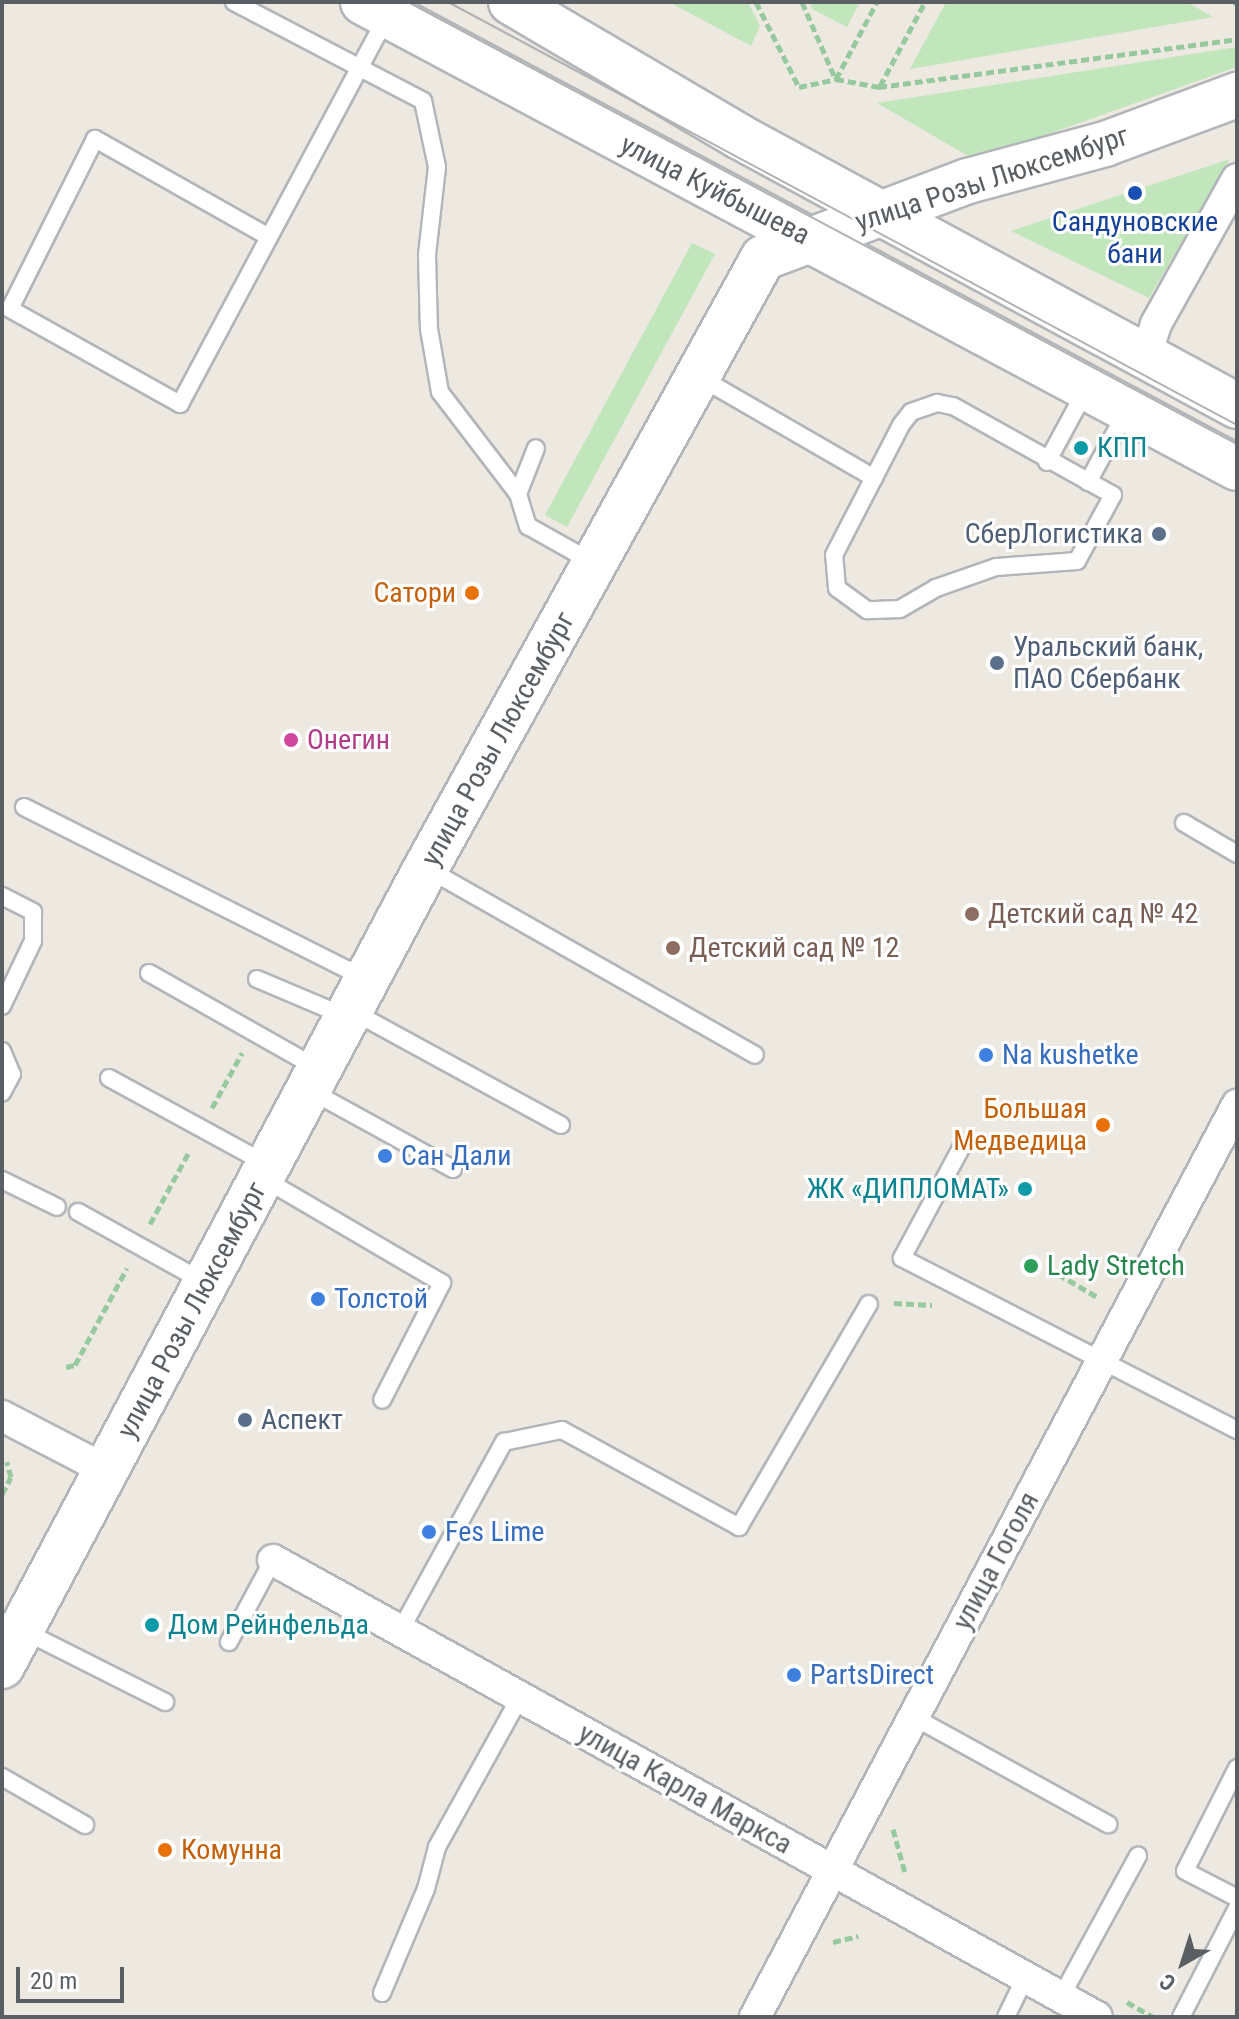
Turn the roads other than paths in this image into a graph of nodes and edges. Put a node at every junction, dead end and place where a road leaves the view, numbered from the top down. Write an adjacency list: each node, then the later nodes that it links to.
1 (234, 2): 4 (lane)
2 (511, 2): 6 (main road, улица Куйбышева)
3 (381, 7): 4 (lane); 10 (main road, улица Куйбышева)
4 (359, 68): 9 (lane); 22 (lane)
5 (1237, 95): 8 (main road, улица Розы Люксембург)
6 (752, 144): 8 (main road, улица Куйбышева); 10 (main road)
7 (1237, 179): 12 (street)
8 (882, 214): 11 (main road, улица Розы Люксембург); 12 (main road, улица Куйбышева)
9 (269, 237): 9 (lane)
10 (763, 237): 11 (main road, улица Розы Люксембург); 13 (main road, улица Розы Люксембург)
11 (814, 239): 14 (main road, улица Куйбышева)
12 (1145, 358): 15 (main road, улица Куйбышева)
13 (699, 377): 20 (lane); 23 (main road, улица Розы Люксембург)
14 (1087, 388): 16 (main road, улица Куйбышева); 18 (lane)
15 (1237, 406)
16 (1128, 409): 19 (main road, улица Куйбышева); 21 (lane)
17 (536, 448): 22 (lane)
18 (1047, 462): 20 (lane); 21 (lane)
19 (1237, 468)
20 (874, 478): 21 (lane)
21 (1088, 482)
22 (518, 494): 23 (lane)
23 (595, 564): 27 (main road, улица Розы Люксембург)
24 (24, 807): 31 (lane)
25 (1184, 823): 26 (lane)
26 (1237, 854)
27 (426, 868): 31 (main road, улица Розы Люксембург); 34 (lane)
28 (2, 896): 32 (lane)
29 (149, 973): 36 (lane)
30 (257, 979): 31 (lane)
31 (356, 1003): 36 (main road, улица Розы Люксембург); 39 (lane)
32 (2, 1006)
33 (2, 1051): 37 (lane)
34 (755, 1055)
35 (109, 1078): 42 (lane)
36 (315, 1080): 41 (lane); 42 (main road, улица Розы Люксембург)
37 (2, 1093)
38 (1237, 1105): 48 (street, улица Гоголя)
39 (561, 1125)
40 (961, 1148): 48 (lane)
41 (453, 1169)
42 (266, 1172): 46 (main road, улица Розы Люксембург); 49 (lane)
43 (2, 1180): 44 (lane)
44 (57, 1207)
45 (78, 1212): 46 (lane)
46 (207, 1284): 52 (main road, улица Розы Люксембург)
47 (869, 1304): 54 (lane)
48 (1101, 1362): 51 (lane); 59 (street, улица Гоголя)
49 (382, 1400)
50 (2, 1416): 52 (street)
51 (1237, 1430)
52 (106, 1470): 56 (main road, улица Розы Люксембург)
53 (273, 1560): 54 (street, улица Карла Маркса); 55 (lane)
54 (400, 1631): 57 (street, улица Карла Маркса)
55 (229, 1642)
56 (12, 1648): 58 (lane)
57 (520, 1697): 65 (street, улица Карла Маркса); 69 (lane)
58 (165, 1702)
59 (914, 1717): 62 (lane); 65 (street, улица Гоголя)
60 (1237, 1768): 66 (lane)
61 (2, 1777): 63 (lane)
62 (1108, 1824)
63 (85, 1825)
64 (1138, 1856): 70 (lane)
65 (832, 1870): 68 (street, улица Карла Маркса); 71 (street, улица Гоголя)
66 (1237, 1898)
67 (1237, 1908): 74 (lane)
68 (1025, 1978): 70 (street, улица Карла Маркса); 72 (lane)
69 (382, 1993)
70 (1061, 1997): 73 (street, улица Карла Маркса)
71 (755, 2017)
72 (1006, 2017)
73 (1097, 2017)
74 (1181, 2017)

